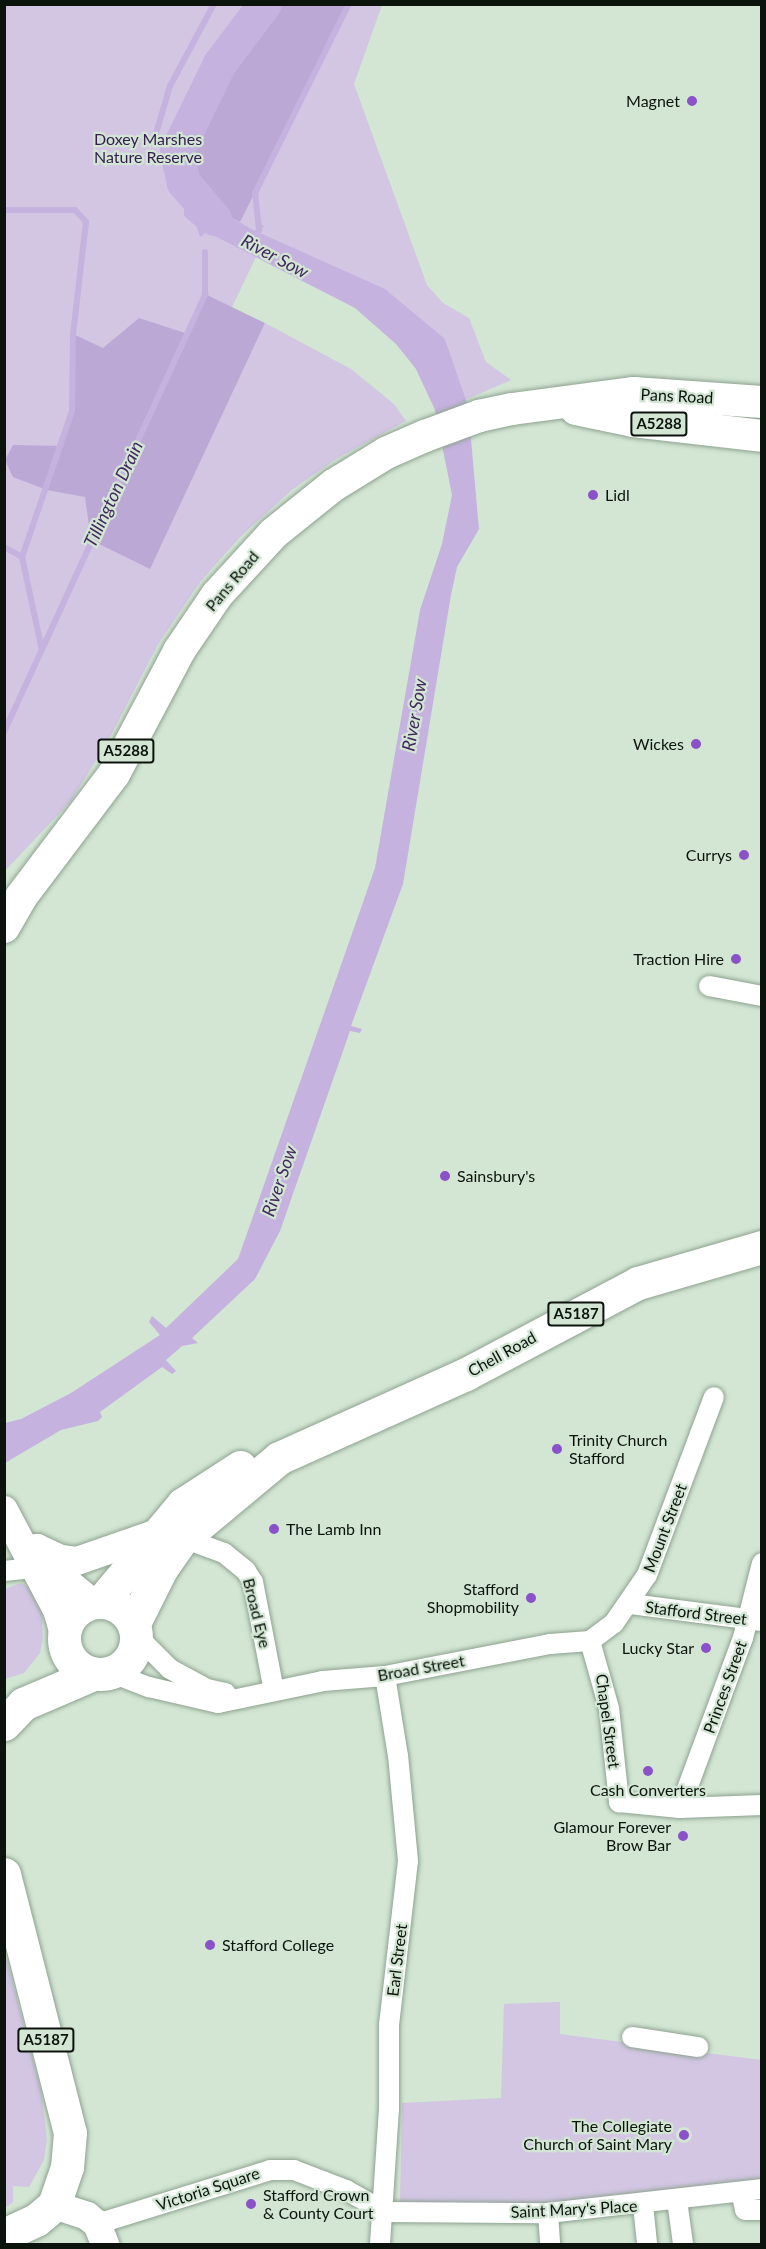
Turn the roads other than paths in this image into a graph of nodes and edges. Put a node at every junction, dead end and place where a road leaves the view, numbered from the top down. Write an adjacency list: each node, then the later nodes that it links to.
1 (762, 402): 2 (main road, Pans Road / A5288)
2 (557, 405): 3 (main road, Pans Road / A5288); 4 (main road, Pans Road / A5288)
3 (762, 436)
4 (13, 900): 5 (main road, Pans Road / A5288)
5 (4, 927)
6 (709, 986): 7 (street)
7 (762, 996)
8 (762, 1247): 11 (highway, Chell Road / A5187)
9 (714, 1397): 16 (street, Mount Street)
10 (4, 1510): 12 (street)
11 (169, 1536): 12 (street); 15 (highway, Chell Road / A5187); 18 (highway, Chell Road / A5187); 23 (street, Broad Eye)
12 (35, 1558): 14 (street); 15 (street); 20 (street)
13 (762, 1563): 17 (street, Princes Street)
14 (4, 1571)
15 (97, 1603): 18 (highway); 20 (highway)
16 (631, 1604): 17 (street, Stafford Street); 19 (street, Mount Street)
17 (755, 1620): 27 (street, Princes Street)
18 (135, 1630): 21 (highway); 24 (street, Broad Street)
19 (590, 1641): 22 (street, Broad Street); 27 (street, Chapel Street)
20 (65, 1642): 21 (highway); 25 (highway)
21 (102, 1674): 24 (street, Broad Street); 25 (highway)
22 (385, 1676): 23 (street, Broad Street); 37 (street, Earl Street)
23 (274, 1691): 24 (street, Broad Street)
24 (251, 1694)
25 (6, 1705)
26 (762, 1805): 27 (street)
27 (680, 1809)
28 (4, 1874): 34 (highway, A5187)
29 (632, 2037): 30 (street)
30 (698, 2047)
31 (762, 2188): 32 (street, Saint Mary's Place)
32 (741, 2192): 33 (street, Saint Mary's Place); 36 (street)
33 (677, 2200): 35 (street, Saint Mary's Place); 44 (street)
34 (54, 2205): 39 (street); 40 (highway)
35 (643, 2205): 38 (street, Saint Mary's Place); 43 (street)
36 (762, 2210)
37 (385, 2212): 38 (street, Saint Mary's Place); 39 (street, Victoria Square); 41 (street, Earl Street)
38 (549, 2213): 42 (street)
39 (101, 2234)
40 (4, 2235)
41 (380, 2244)
42 (550, 2244)
43 (647, 2244)
44 (683, 2244)

